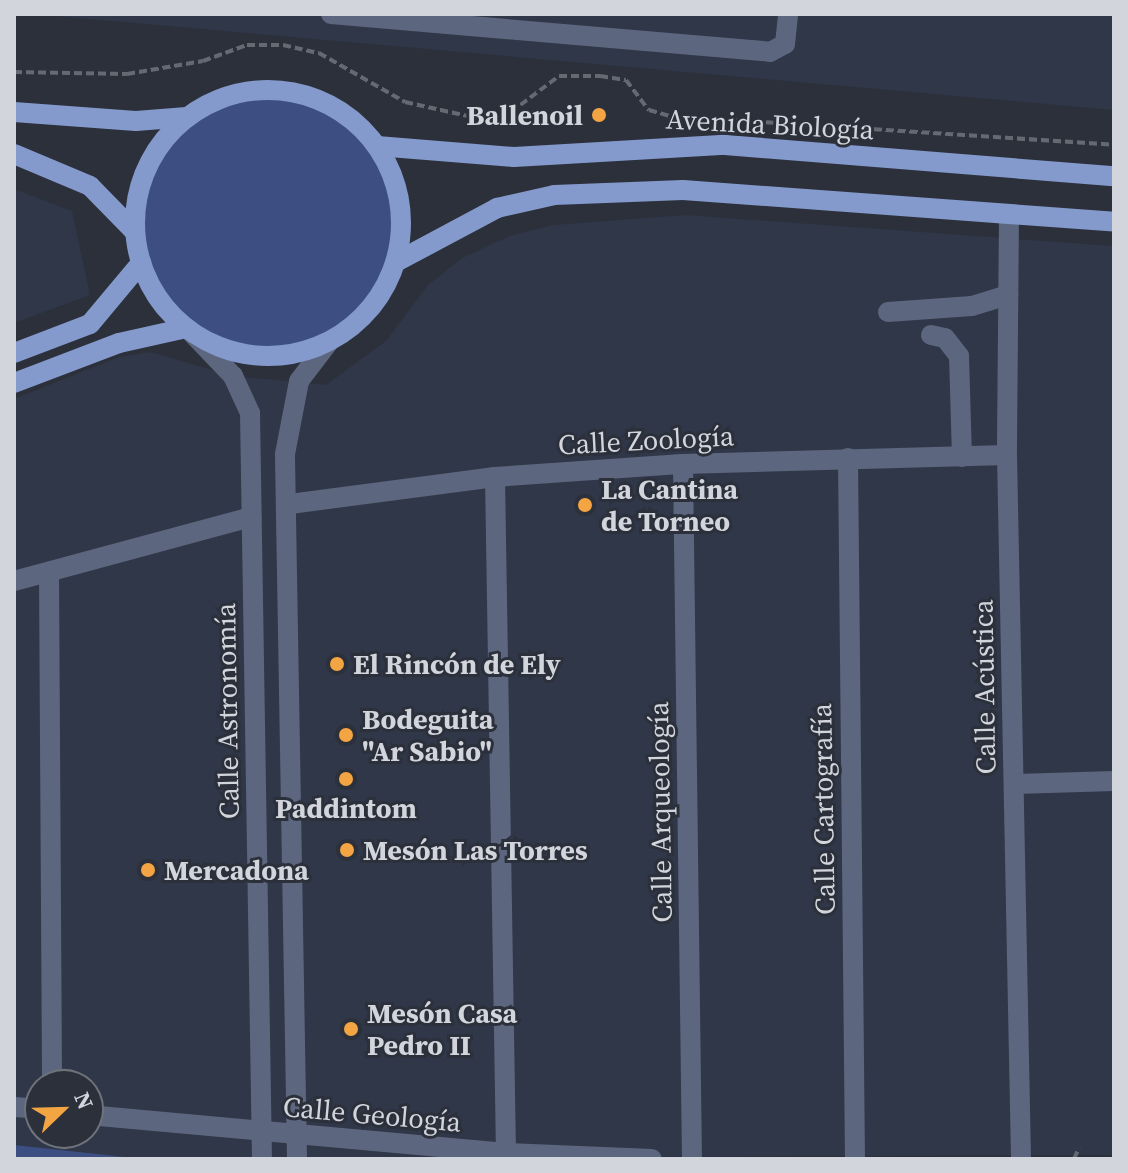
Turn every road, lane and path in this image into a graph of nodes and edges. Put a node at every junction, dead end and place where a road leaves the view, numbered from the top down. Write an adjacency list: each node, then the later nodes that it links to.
1 (331, 14): 2 (street)
2 (788, 14)
3 (14, 72): 6 (path)
4 (14, 112): 5 (main road)
5 (187, 117): 7 (main road); 12 (main road)
6 (1114, 145)
7 (377, 146): 9 (main road, Avenida Biología); 13 (main road)
8 (14, 154): 12 (main road)
9 (1114, 176)
10 (1009, 214): 11 (main road); 13 (main road); 15 (street, Calle Acústica)
11 (1114, 222)
12 (135, 232): 14 (main road)
13 (396, 262): 19 (main road)
14 (141, 263): 17 (main road); 20 (main road)
15 (1008, 295): 16 (street); 22 (street, Calle Acústica)
16 (888, 312)
17 (188, 330): 19 (main road); 21 (main road); 28 (street, Calle Astronomía)
18 (931, 335): 23 (street)
19 (328, 343): 27 (street)
20 (14, 353)
21 (14, 383)
22 (1007, 455): 23 (street, Calle Zoología); 32 (street, Calle Acústica)
23 (962, 457): 24 (street, Calle Zoología)
24 (848, 458): 25 (street, Calle Zoología); 44 (street, Calle Cartografía)
25 (683, 464): 26 (street, Calle Zoología); 43 (street, Calle Arqueología)
26 (495, 477): 27 (street, Calle Zoología); 39 (street)
27 (290, 504): 36 (street)
28 (252, 517): 29 (street); 35 (street, Calle Astronomía)
29 (49, 572): 30 (street); 33 (street)
30 (14, 581)
31 (1114, 781): 32 (street)
32 (1014, 784): 45 (street, Calle Acústica)
33 (52, 1069)
34 (104, 1117): 35 (street, Calle Geología)
35 (261, 1132): 36 (street, Calle Geología); 40 (street, Calle Astronomía)
36 (296, 1137): 38 (street, Calle Geología); 41 (street)
37 (1079, 1148): 46 (path)
38 (384, 1151): 39 (street, Calle Geología)
39 (506, 1153): 42 (street, Calle Geología)
40 (262, 1159)
41 (297, 1159)
42 (652, 1159)
43 (692, 1159)
44 (855, 1159)
45 (1021, 1159)
46 (1074, 1159)

